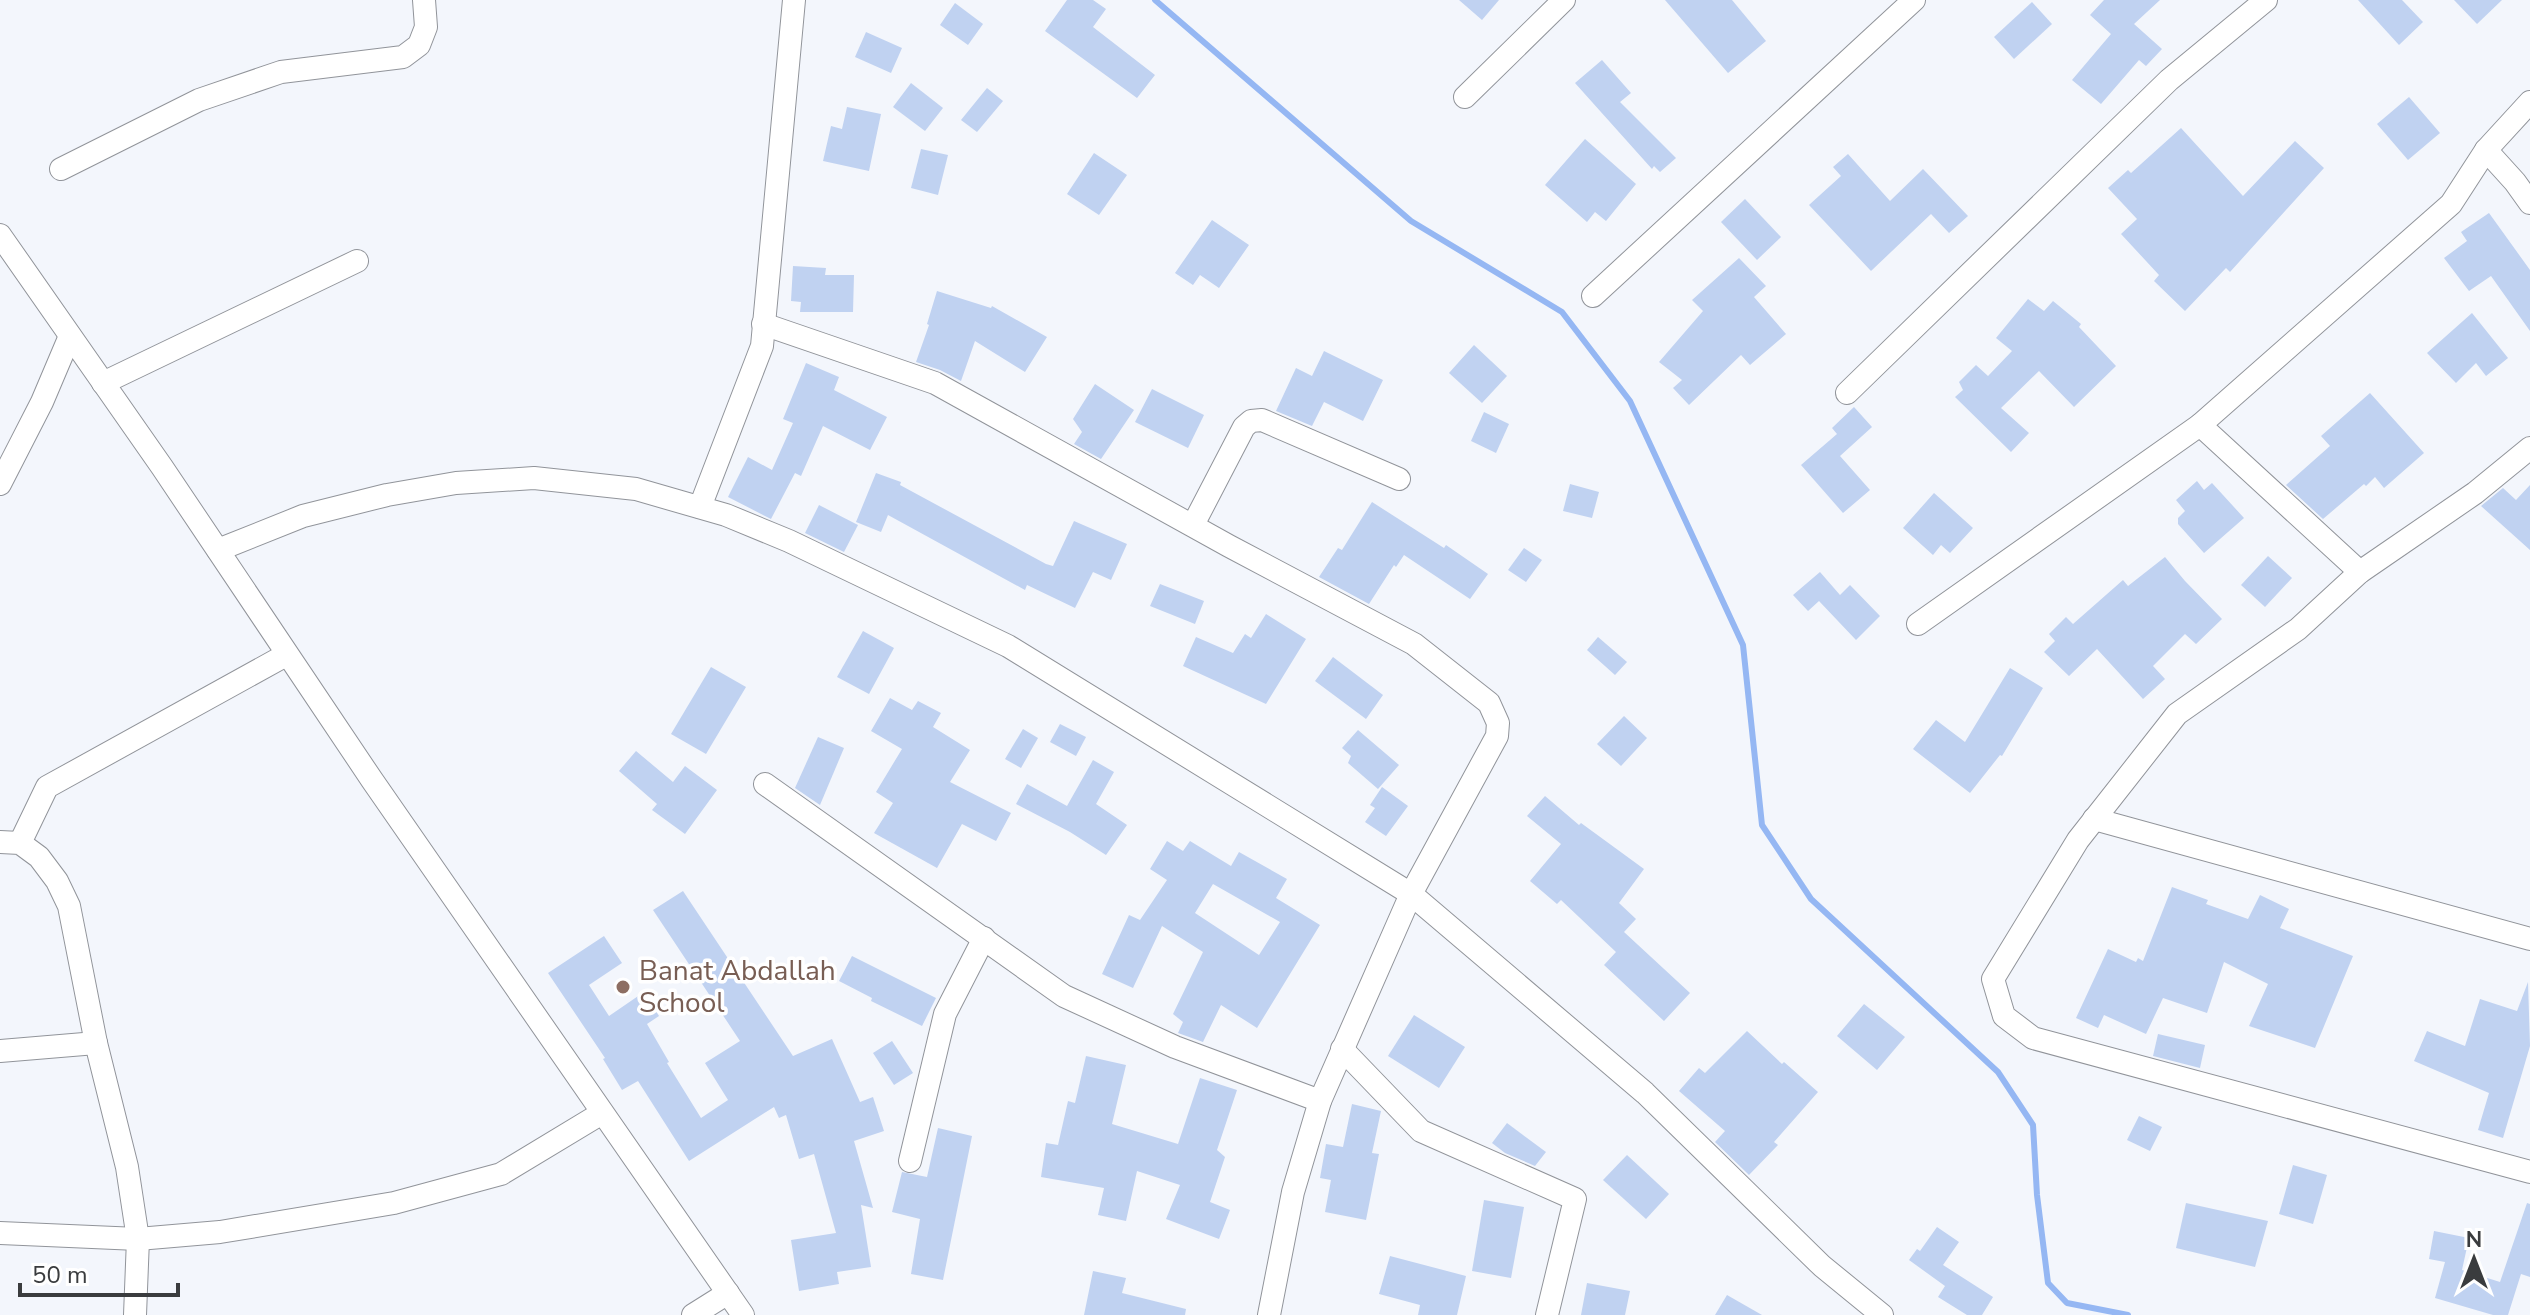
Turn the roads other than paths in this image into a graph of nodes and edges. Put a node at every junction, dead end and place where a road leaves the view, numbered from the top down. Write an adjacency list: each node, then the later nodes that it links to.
1 (424, 0): 9 (street)
2 (794, 0): 14 (street)
3 (1564, 0): 6 (street)
4 (1914, 0): 13 (street)
5 (2266, 0): 17 (street)
6 (1465, 97)
7 (2530, 102): 8 (street)
8 (2486, 150): 10 (street); 18 (street)
9 (61, 169)
10 (2530, 203)
11 (0, 235): 15 (street)
12 (357, 261): 16 (street)
13 (1593, 296)
14 (763, 324): 22 (street); 23 (street)
15 (70, 336): 16 (street); 21 (street)
16 (103, 383): 24 (street)
17 (1847, 393)
18 (2200, 425): 25 (street); 26 (street)
19 (2530, 448): 25 (street)
20 (1399, 479): 23 (street)
21 (0, 484)
22 (700, 507): 24 (street); 31 (street)
23 (1193, 525): 31 (street)
24 (218, 550): 27 (street)
25 (2360, 572): 29 (street)
26 (1918, 624)
27 (286, 655): 30 (street); 38 (street)
28 (765, 784): 32 (street)
29 (2094, 819): 33 (street); 40 (street)
30 (10, 842): 34 (street)
31 (1411, 894): 35 (street); 49 (street)
32 (984, 938): 37 (street); 39 (street)
33 (2530, 939)
34 (96, 1043): 36 (street); 42 (street)
35 (1342, 1049): 37 (street); 48 (street)
36 (0, 1051)
37 (1320, 1101): 47 (street)
38 (602, 1113): 42 (street); 43 (street)
39 (910, 1161)
40 (2530, 1172)
41 (0, 1233): 42 (street)
42 (138, 1239): 44 (street)
43 (728, 1293): 45 (street); 46 (street)
44 (135, 1315)
45 (693, 1315)
46 (743, 1315)
47 (1269, 1315)
48 (1547, 1315)
49 (1882, 1315)

